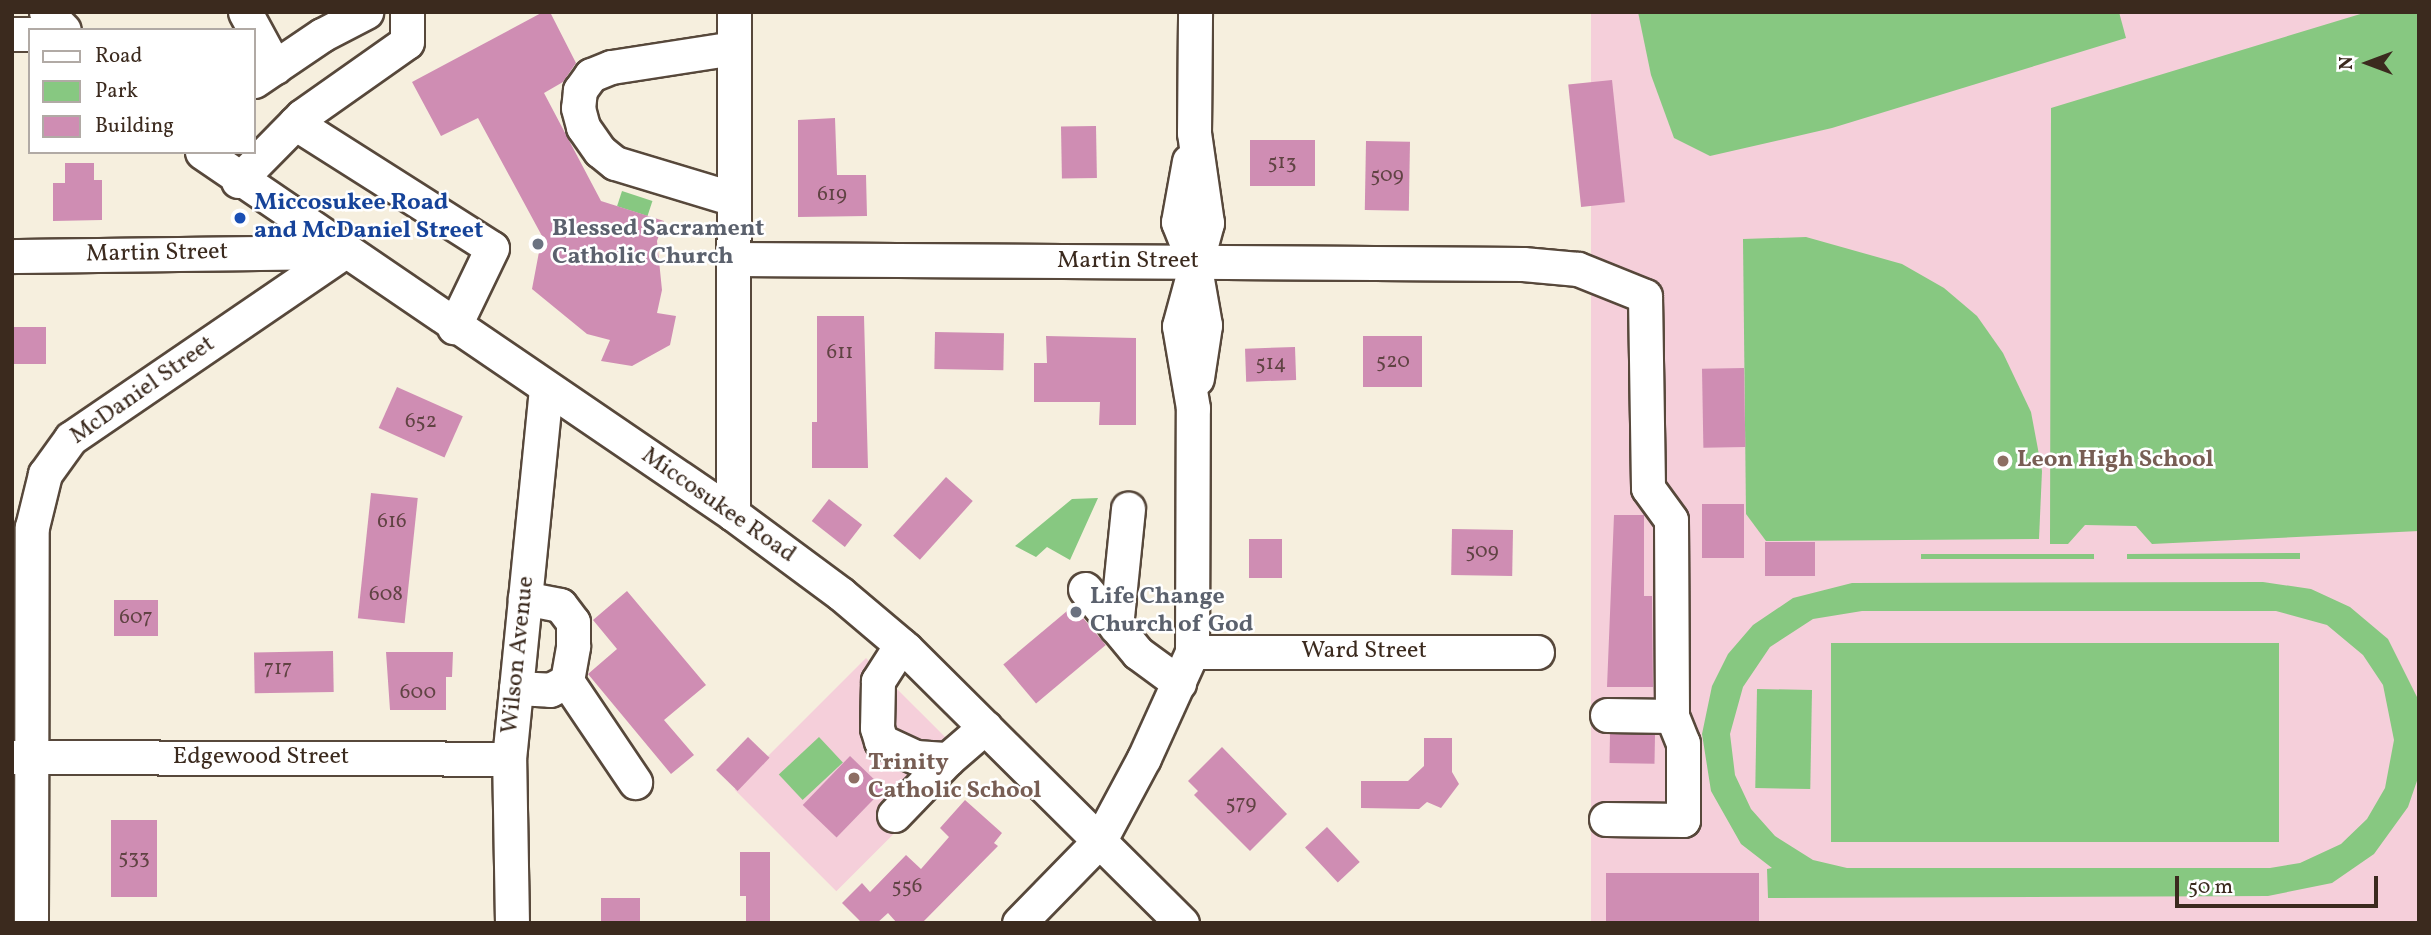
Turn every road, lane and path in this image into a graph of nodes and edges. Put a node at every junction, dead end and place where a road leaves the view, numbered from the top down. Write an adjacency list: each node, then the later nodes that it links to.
1 (46, 12): 7 (street)
2 (366, 12): 5 (street)
3 (734, 12): 9 (street)
4 (1195, 12): 18 (street)
5 (315, 24): 10 (street)
6 (407, 27): 11 (street)
7 (62, 28)
8 (256, 48): 10 (street)
9 (734, 48): 14 (street); 14 (street)
10 (264, 74)
11 (295, 123): 13 (street); 19 (street)
12 (205, 154): 13 (street, Miccosukee Road)
13 (239, 181): 15 (street, Miccosukee Road)
14 (734, 199): 17 (street)
15 (344, 252): 16 (street, Martin Street); 19 (street, Miccosukee Road); 35 (street, McDaniel Street)
16 (12, 256)
17 (733, 259): 18 (street, Martin Street); 22 (street)
18 (1194, 262): 27 (street); 33 (street, Martin Street)
19 (454, 327): 20 (street, Miccosukee Road)
20 (546, 388): 22 (street, Miccosukee Road); 24 (street, Wilson Avenue)
21 (1128, 509): 25 (street)
22 (733, 514): 26 (street, Miccosukee Road)
23 (1085, 589): 25 (street)
24 (525, 598): 29 (street); 31 (street, Wilson Avenue)
25 (1116, 627): 30 (street)
26 (901, 645): 34 (street, Miccosukee Road); 37 (street)
27 (1192, 652): 28 (street, Ward Street); 30 (street)
28 (1537, 652)
29 (567, 681): 31 (street); 38 (street)
30 (1180, 683): 41 (street)
31 (516, 688): 36 (street, Wilson Avenue)
32 (1608, 715): 33 (street)
33 (1672, 716): 40 (street)
34 (985, 727): 37 (street); 41 (street, Miccosukee Road)
35 (22, 757): 36 (street, Edgewood Street); 42 (street, McDaniel Street)
36 (509, 759): 43 (street, Wilson Avenue)
37 (948, 759): 39 (street)
38 (635, 782)
39 (894, 815)
40 (1606, 819)
41 (1100, 840): 44 (street); 45 (street, Miccosukee Road)
42 (31, 923)
43 (512, 923)
44 (1019, 923)
45 (1182, 923)

